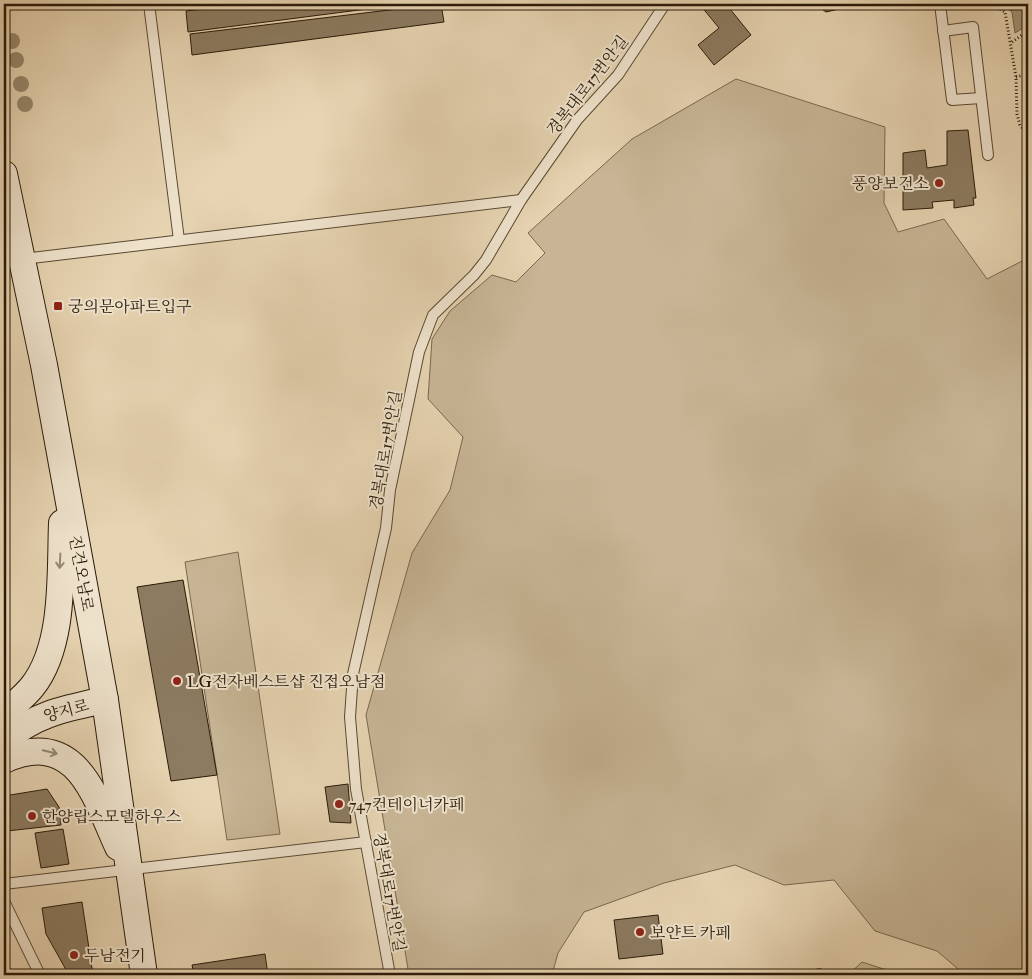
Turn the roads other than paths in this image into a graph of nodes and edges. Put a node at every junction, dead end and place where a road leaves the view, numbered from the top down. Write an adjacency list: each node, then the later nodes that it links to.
1 (149, 4): 9 (lane)
2 (664, 4): 8 (lane, 경복대로17번안길)
3 (940, 4): 4 (lane)
4 (943, 31): 5 (lane); 5 (lane)
5 (981, 98): 6 (lane)
6 (988, 155)
7 (4, 174): 10 (main road, 진건오남로)
8 (521, 200): 9 (lane); 16 (lane, 경복대로17번안길)
9 (179, 240): 10 (lane)
10 (23, 259): 11 (main road, 진건오남로)
11 (65, 478): 12 (main road, 진건오남로); 13 (main road, one-way to 13)
12 (105, 700): 14 (main road, 양지로); 17 (main road, 진건오남로)
13 (4, 714)
14 (4, 740)
15 (4, 760): 17 (main road, one-way to 17)
16 (366, 842): 17 (lane); 22 (lane, 경복대로17번안길)
17 (128, 869): 18 (lane); 21 (main road, 진건오남로)
18 (4, 884)
19 (4, 901): 20 (lane)
20 (40, 975)
21 (144, 975)
22 (390, 975)

